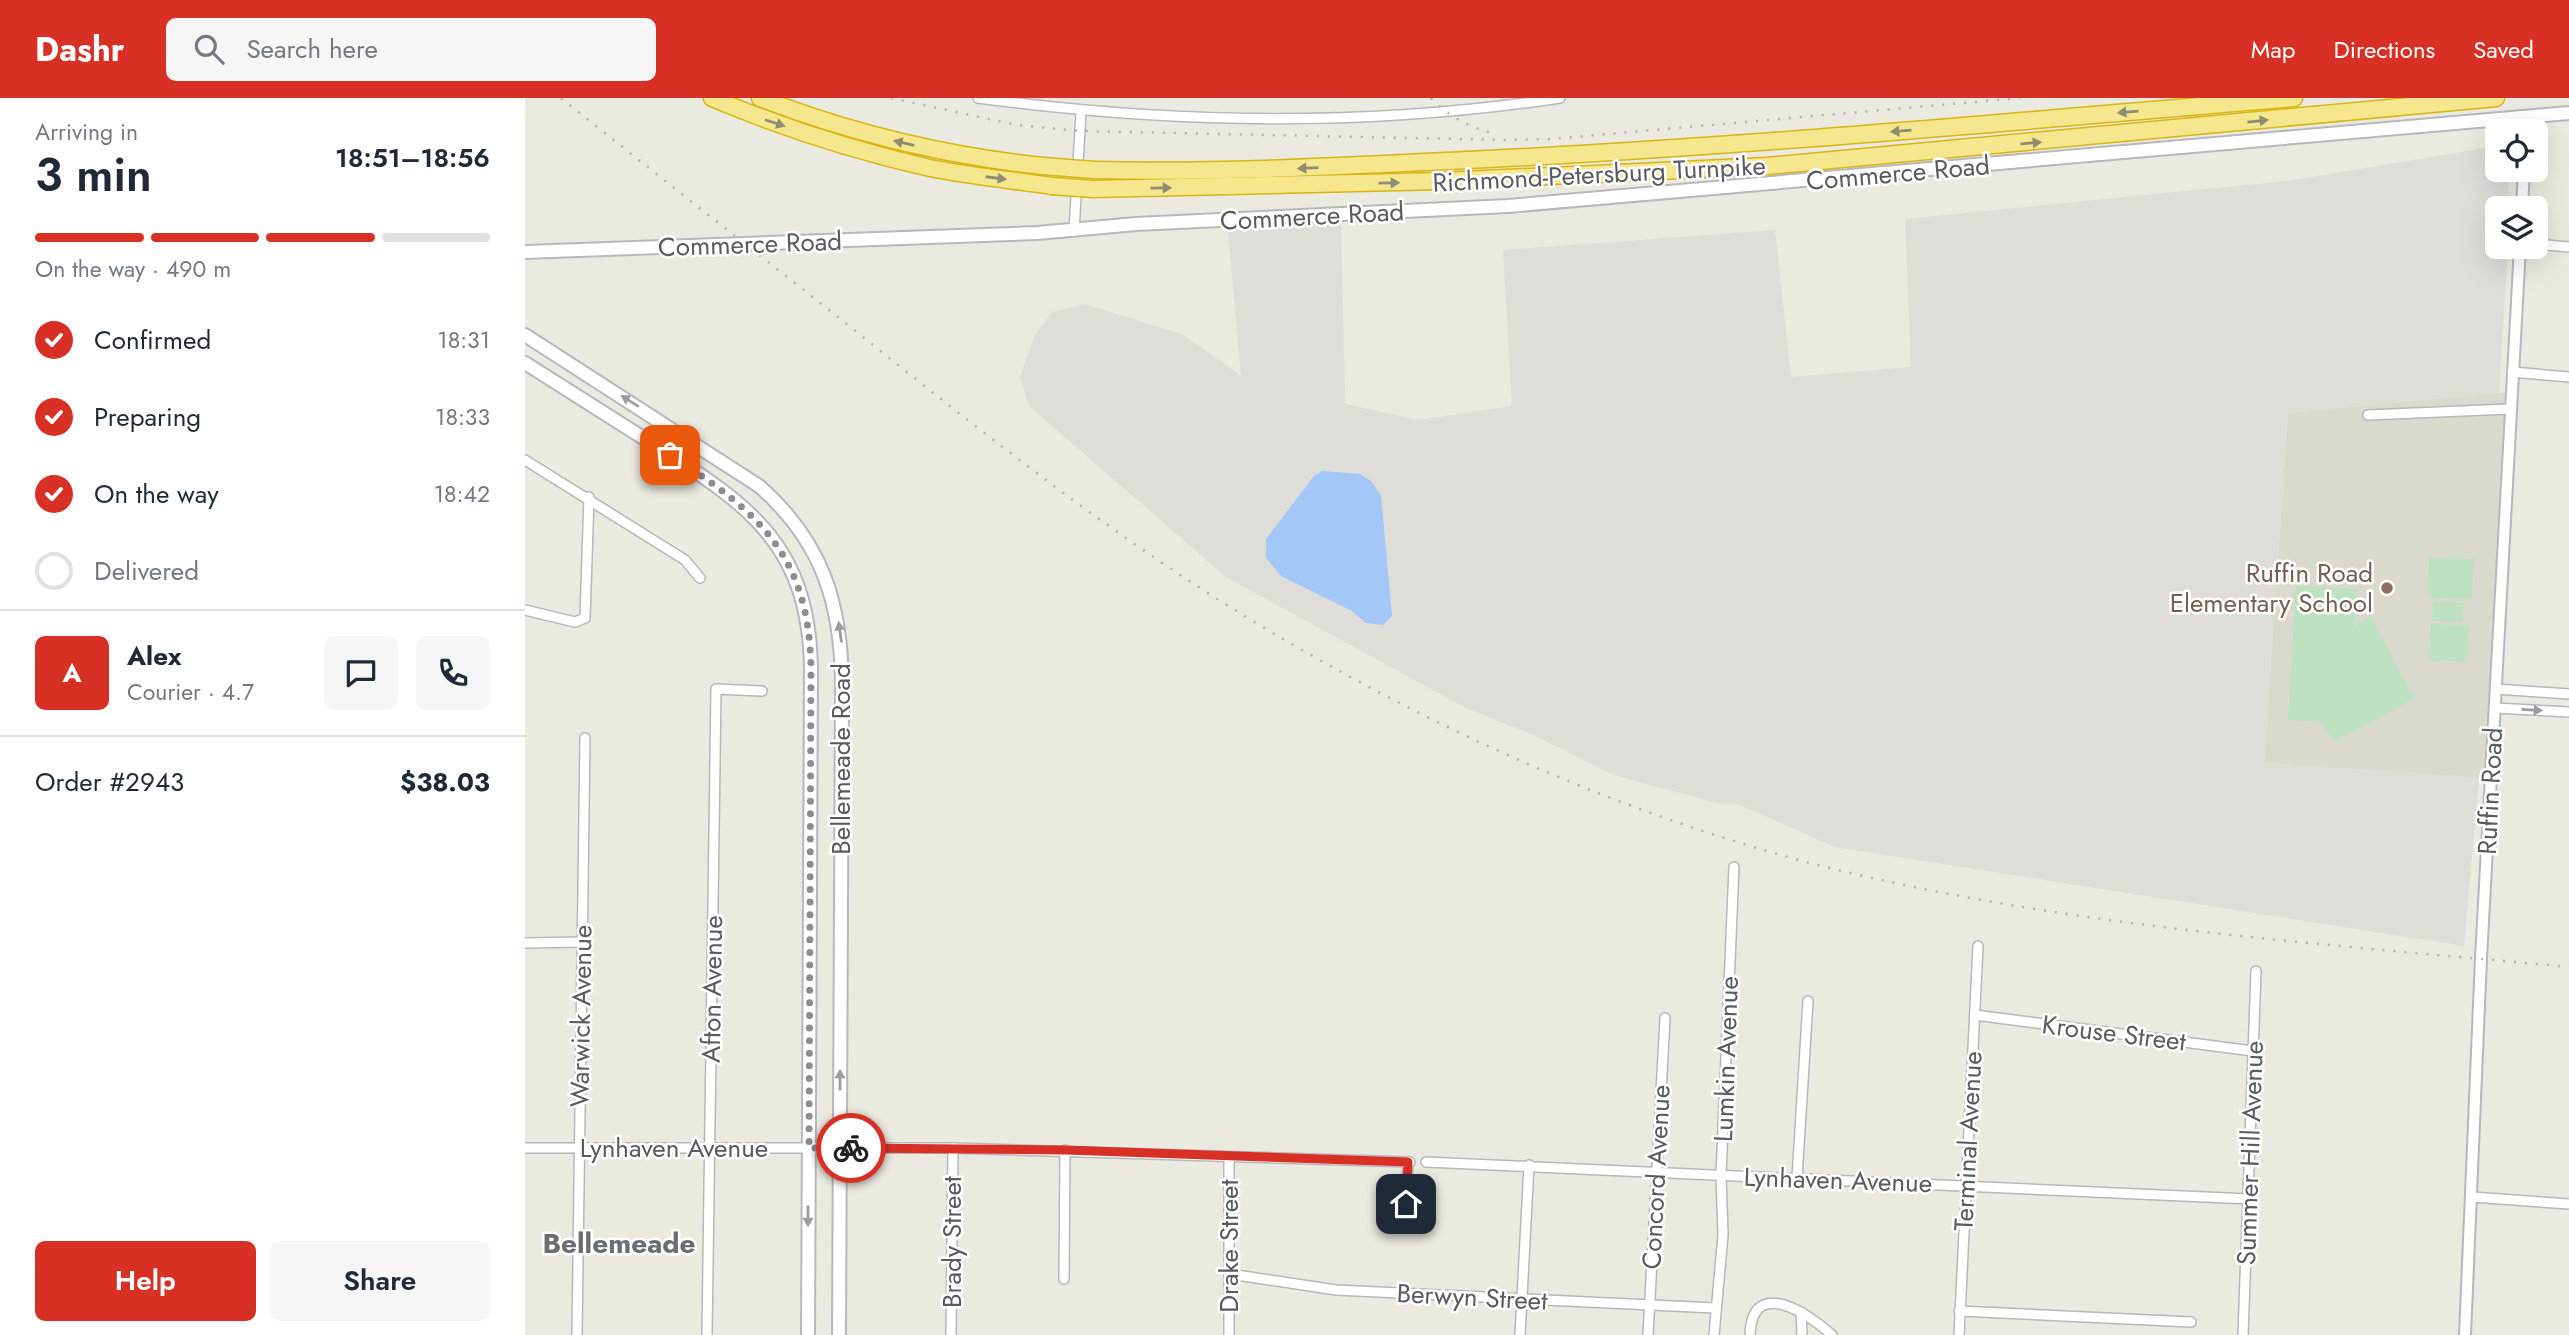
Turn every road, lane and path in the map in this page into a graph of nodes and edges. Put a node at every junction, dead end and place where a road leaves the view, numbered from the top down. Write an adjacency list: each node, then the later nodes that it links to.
1 (712, 98): 6 (highway, Richmond-Petersburg Turnpike, one-way to 6, bridge)
2 (760, 98): 5 (highway, Richmond-Petersburg Turnpike, one-way to 2, bridge)
3 (978, 98): 7 (street)
4 (1560, 98): 7 (street)
5 (2294, 98)
6 (2496, 98)
7 (1081, 112): 13 (street)
8 (2569, 113): 9 (main road, Commerce Road)
9 (2546, 119)
10 (2569, 119): 11 (main road, Commerce Road)
11 (2548, 121)
12 (2485, 127): 13 (main road, Commerce Road)
13 (1074, 230): 16 (main road, Commerce Road)
14 (2548, 245): 15 (street)
15 (2569, 247)
16 (525, 252)
17 (2520, 259): 20 (street, Ruffin Road)
18 (525, 335): 47 (main road, Bellemeade Road, one-way to 18)
19 (525, 363): 46 (main road, Bellemeade Road)
20 (2512, 372): 21 (street); 22 (street, Ruffin Road)
21 (2569, 377)
22 (2509, 409): 23 (street); 28 (street, Ruffin Road)
23 (2368, 415)
24 (525, 460): 25 (street)
25 (589, 498): 26 (street); 27 (street)
26 (700, 578)
27 (525, 610)
28 (2496, 689): 30 (street); 31 (street, Ruffin Road)
29 (762, 691): 45 (street, Afton Avenue)
30 (2569, 694)
31 (2495, 708): 32 (street, one-way to 32); 57 (street, Ruffin Road)
32 (2569, 712)
33 (585, 738): 35 (street, Warwick Avenue)
34 (1734, 867): 54 (street, Lumkin Avenue)
35 (582, 942): 36 (street); 44 (street, Warwick Avenue)
36 (525, 943)
37 (1978, 946): 40 (street, Terminal Avenue)
38 (2256, 971): 42 (street, Summer Hill Avenue)
39 (1808, 1001): 55 (street)
40 (1975, 1014): 42 (street, Krouse Street); 56 (street, Terminal Avenue)
41 (1665, 1018): 53 (street, Concord Avenue)
42 (2253, 1051): 58 (street, Summer Hill Avenue)
43 (525, 1148): 44 (street, Lynhaven Avenue)
44 (579, 1148): 45 (street, Lynhaven Avenue); 69 (street, Warwick Avenue)
45 (709, 1148): 46 (street, Lynhaven Avenue); 70 (street, Afton Avenue)
46 (809, 1148): 47 (street, Lynhaven Avenue); 71 (main road, Bellemeade Road, one-way to 71)
47 (840, 1148): 48 (street, Lynhaven Avenue); 72 (main road, Bellemeade Road)
48 (953, 1148): 49 (street, Lynhaven Avenue); 73 (street, Brady Street)
49 (1065, 1150): 50 (street, Lynhaven Avenue); 62 (street)
50 (1229, 1157): 60 (street, Lynhaven Avenue); 61 (street, Drake Street)
51 (1426, 1162): 52 (street, Lynhaven Avenue)
52 (1529, 1165): 53 (street, Lynhaven Avenue); 63 (street)
53 (1658, 1173): 54 (street, Lynhaven Avenue); 64 (street, Concord Avenue)
54 (1721, 1175): 55 (street, Lynhaven Avenue); 65 (street, Lumkin Avenue)
55 (1797, 1178): 56 (street, Lynhaven Avenue)
56 (1967, 1186): 58 (street, Lynhaven Avenue); 66 (street, Terminal Avenue)
57 (2472, 1197): 59 (street); 83 (street, Ruffin Road)
58 (2250, 1199): 82 (street, Summer Hill Avenue)
59 (2569, 1204)
60 (1405, 1225)
61 (1230, 1274): 63 (street, Berwyn Street); 74 (street, Drake Street)
62 (1064, 1279)
63 (1521, 1300): 64 (street, Berwyn Street); 75 (street)
64 (1649, 1306): 65 (street, Berwyn Street); 76 (street, Concord Avenue)
65 (1715, 1308): 77 (street, Lumkin Avenue)
66 (1959, 1311): 68 (street); 81 (street, Terminal Avenue)
67 (1801, 1312): 78 (street); 79 (street); 80 (street)
68 (2190, 1322)
69 (577, 1335)
70 (707, 1335)
71 (808, 1335)
72 (839, 1335)
73 (951, 1335)
74 (1230, 1335)
75 (1520, 1335)
76 (1648, 1335)
77 (1714, 1335)
78 (1749, 1335)
79 (1802, 1335)
80 (1832, 1335)
81 (1959, 1335)
82 (2243, 1335)
83 (2465, 1335)

